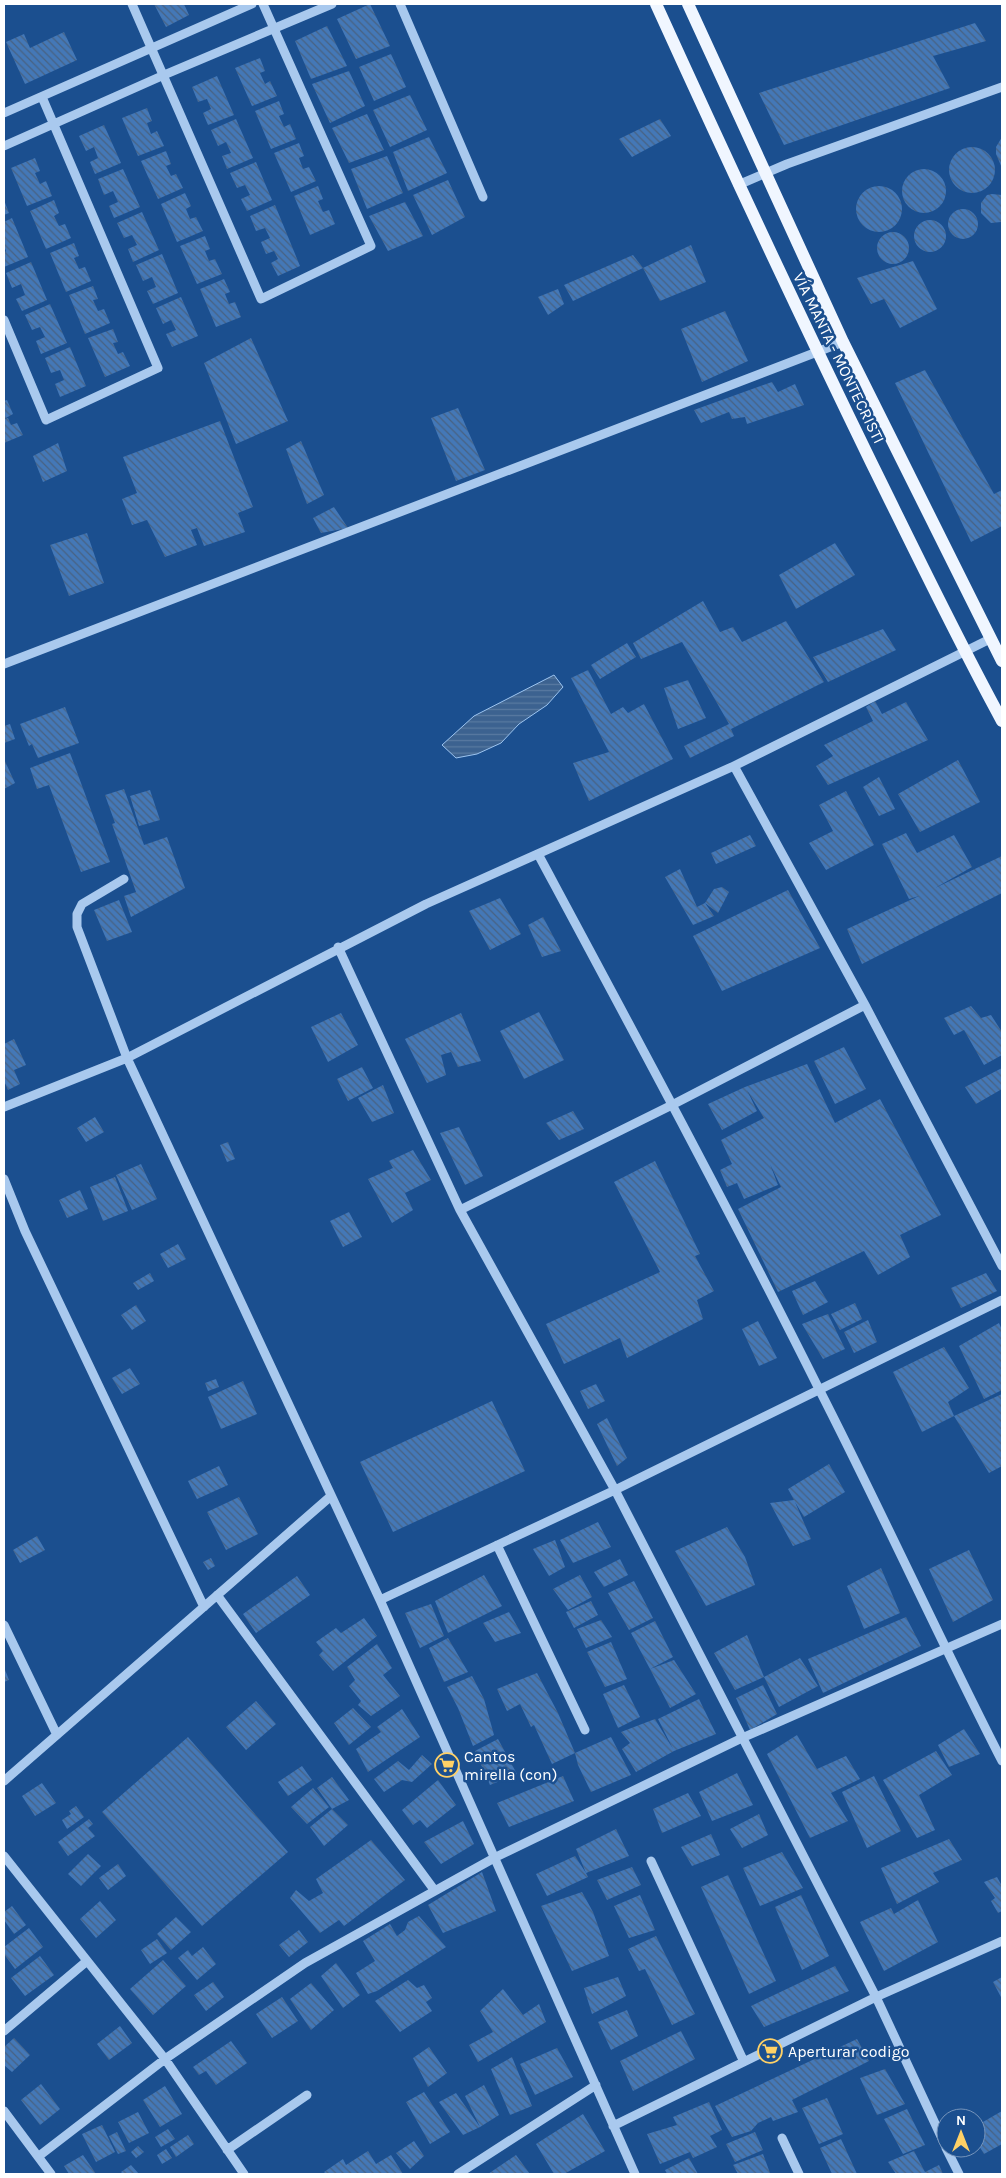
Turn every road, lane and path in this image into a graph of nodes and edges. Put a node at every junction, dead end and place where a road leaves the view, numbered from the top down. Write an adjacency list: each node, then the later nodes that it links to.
1 (132, 4): 9 (street)
2 (252, 4): 9 (street)
3 (263, 4): 8 (street)
4 (332, 4): 8 (street)
5 (400, 4): 18 (street)
6 (656, 4): 17 (main road, VÍA MANTA - MONTECRISTI)
7 (688, 4): 16 (main road, VÍA MANTA - MONTECRISTI)
8 (274, 29): 10 (street); 10 (street)
9 (152, 48): 10 (street); 12 (street)
10 (164, 75): 14 (street)
11 (1002, 87): 16 (street)
12 (42, 97): 13 (street); 14 (street)
13 (4, 113)
14 (54, 124): 15 (street); 19 (street)
15 (4, 146)
16 (765, 173): 17 (street); 20 (main road, VÍA MANTA - MONTECRISTI)
17 (738, 185): 21 (main road, VÍA MANTA - MONTECRISTI)
18 (483, 197)
19 (4, 320)
20 (843, 342): 21 (street); 22 (main road, VÍA MANTA - MONTECRISTI)
21 (817, 351): 23 (main road, VÍA MANTA - MONTECRISTI); 25 (street)
22 (990, 639): 23 (street); 24 (main road, VÍA MANTA - MONTECRISTI)
23 (964, 651): 26 (main road, VÍA MANTA - MONTECRISTI); 27 (street)
24 (1002, 661)
25 (4, 664)
26 (1002, 722)
27 (734, 766): 28 (street); 31 (street)
28 (538, 854): 30 (street); 33 (street)
29 (124, 879): 32 (street)
30 (338, 947): 32 (street); 36 (street)
31 (865, 1005): 33 (street); 37 (street)
32 (127, 1058): 34 (street); 41 (street)
33 (672, 1105): 36 (street); 39 (street)
34 (4, 1108)
35 (4, 1179): 45 (street)
36 (460, 1210): 40 (street)
37 (1002, 1266)
38 (1002, 1300): 39 (street)
39 (820, 1389): 40 (street); 48 (street)
40 (615, 1490): 42 (street); 51 (street)
41 (331, 1496): 43 (street); 44 (street)
42 (497, 1545): 44 (street); 49 (street)
43 (218, 1595): 45 (street); 57 (street)
44 (380, 1600): 55 (street)
45 (204, 1607): 50 (street)
46 (1002, 1624): 48 (street)
47 (4, 1625): 50 (street)
48 (946, 1650): 51 (street); 52 (street)
49 (585, 1730)
50 (57, 1735): 53 (street)
51 (742, 1738): 55 (street); 60 (street)
52 (1002, 1761)
53 (4, 1781)
54 (4, 1856): 59 (street)
55 (496, 1857): 57 (street); 64 (street)
56 (651, 1860): 63 (street)
57 (435, 1891): 62 (street)
58 (1002, 1941): 60 (street)
59 (87, 1961): 61 (street); 62 (street)
60 (876, 1997): 63 (street); 68 (street)
61 (4, 2031)
62 (165, 2059): 70 (street); 71 (street)
63 (744, 2062): 67 (street)
64 (596, 2085): 67 (street); 75 (street)
65 (308, 2095): 70 (street)
66 (4, 2111): 71 (street)
67 (613, 2126): 76 (street)
68 (936, 2126)
69 (782, 2138): 77 (street)
70 (227, 2150): 74 (street)
71 (39, 2156): 73 (street)
72 (951, 2158): 78 (street)
73 (51, 2174)
74 (244, 2174)
75 (458, 2174)
76 (635, 2174)
77 (798, 2174)
78 (959, 2174)

